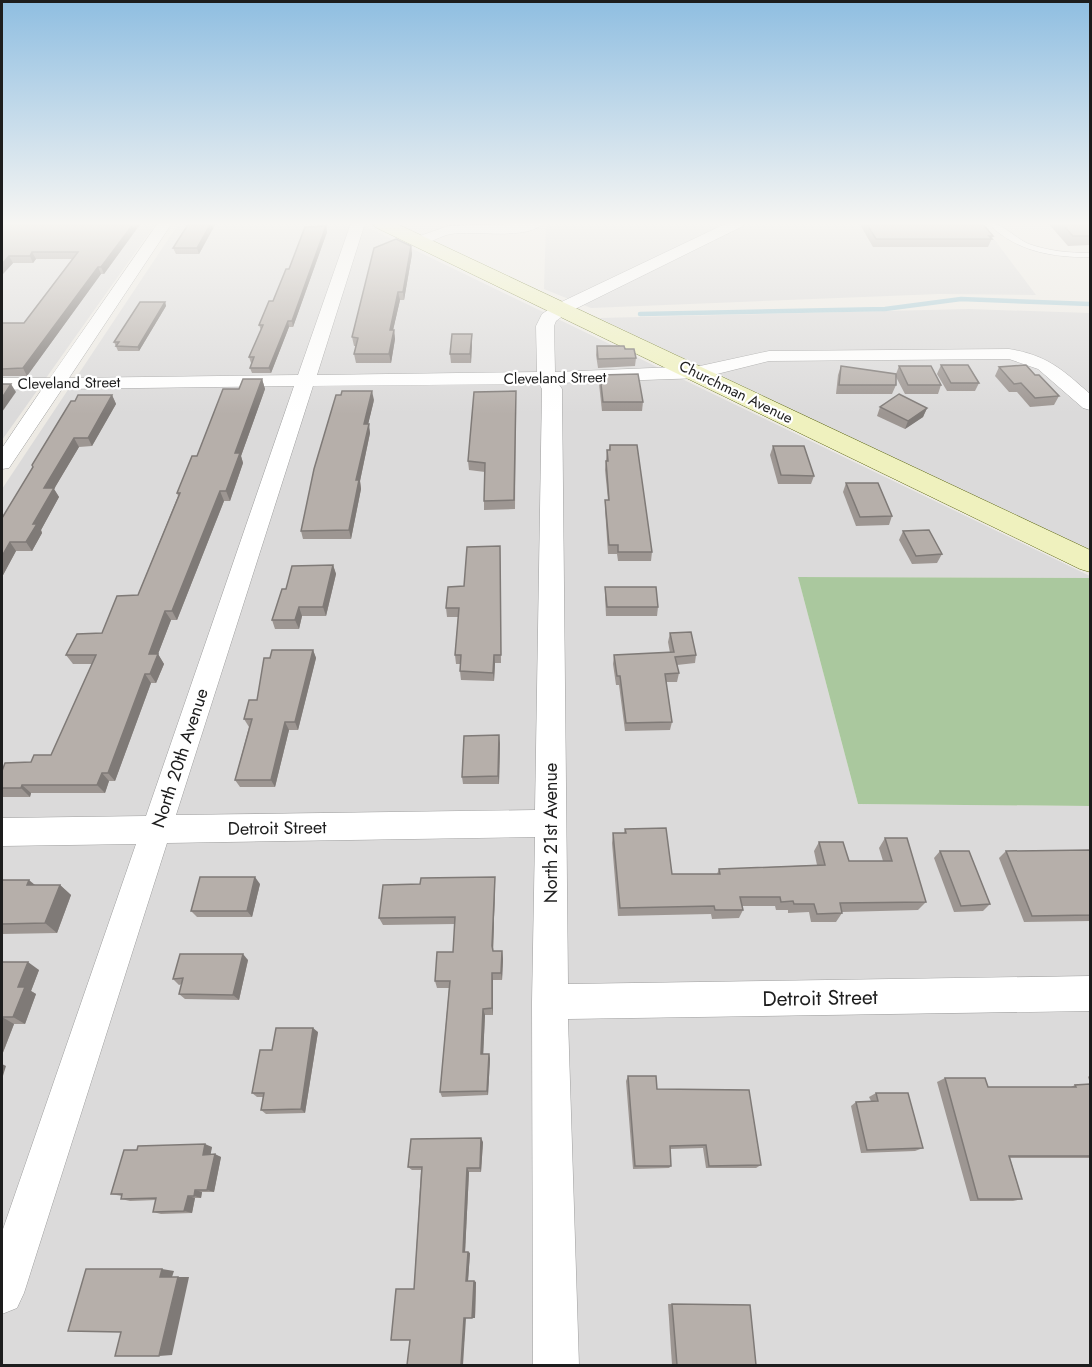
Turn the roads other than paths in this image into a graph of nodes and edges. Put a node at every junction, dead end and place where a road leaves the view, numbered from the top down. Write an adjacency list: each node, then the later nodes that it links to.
1 (122, 287): 9 (street)
2 (337, 287): 8 (street, North 20th Avenue)
3 (515, 287): 5 (main road, Churchman Avenue)
4 (607, 287): 5 (street)
5 (561, 309): 6 (main road, Churchman Avenue); 7 (street, North 21st Avenue)
6 (695, 373): 7 (street, Cleveland Street); 11 (street, Cleveland Street); 13 (main road, Churchman Avenue)
7 (546, 379): 8 (street, Cleveland Street); 14 (street, North 21st Avenue)
8 (306, 381): 9 (street, Cleveland Street); 15 (street, North 20th Avenue)
9 (56, 383): 10 (street, Cleveland Street); 12 (street)
10 (2, 384)
11 (1090, 404)
12 (2, 464)
13 (1090, 562)
14 (552, 823): 15 (street, Detroit Street); 18 (street, North 21st Avenue)
15 (156, 830): 16 (street, Detroit Street); 19 (street, North 20th Avenue)
16 (2, 832)
17 (1090, 994): 18 (street, Detroit Street)
18 (550, 1002): 20 (street, North 21st Avenue)
19 (2, 1293)
20 (556, 1365)

